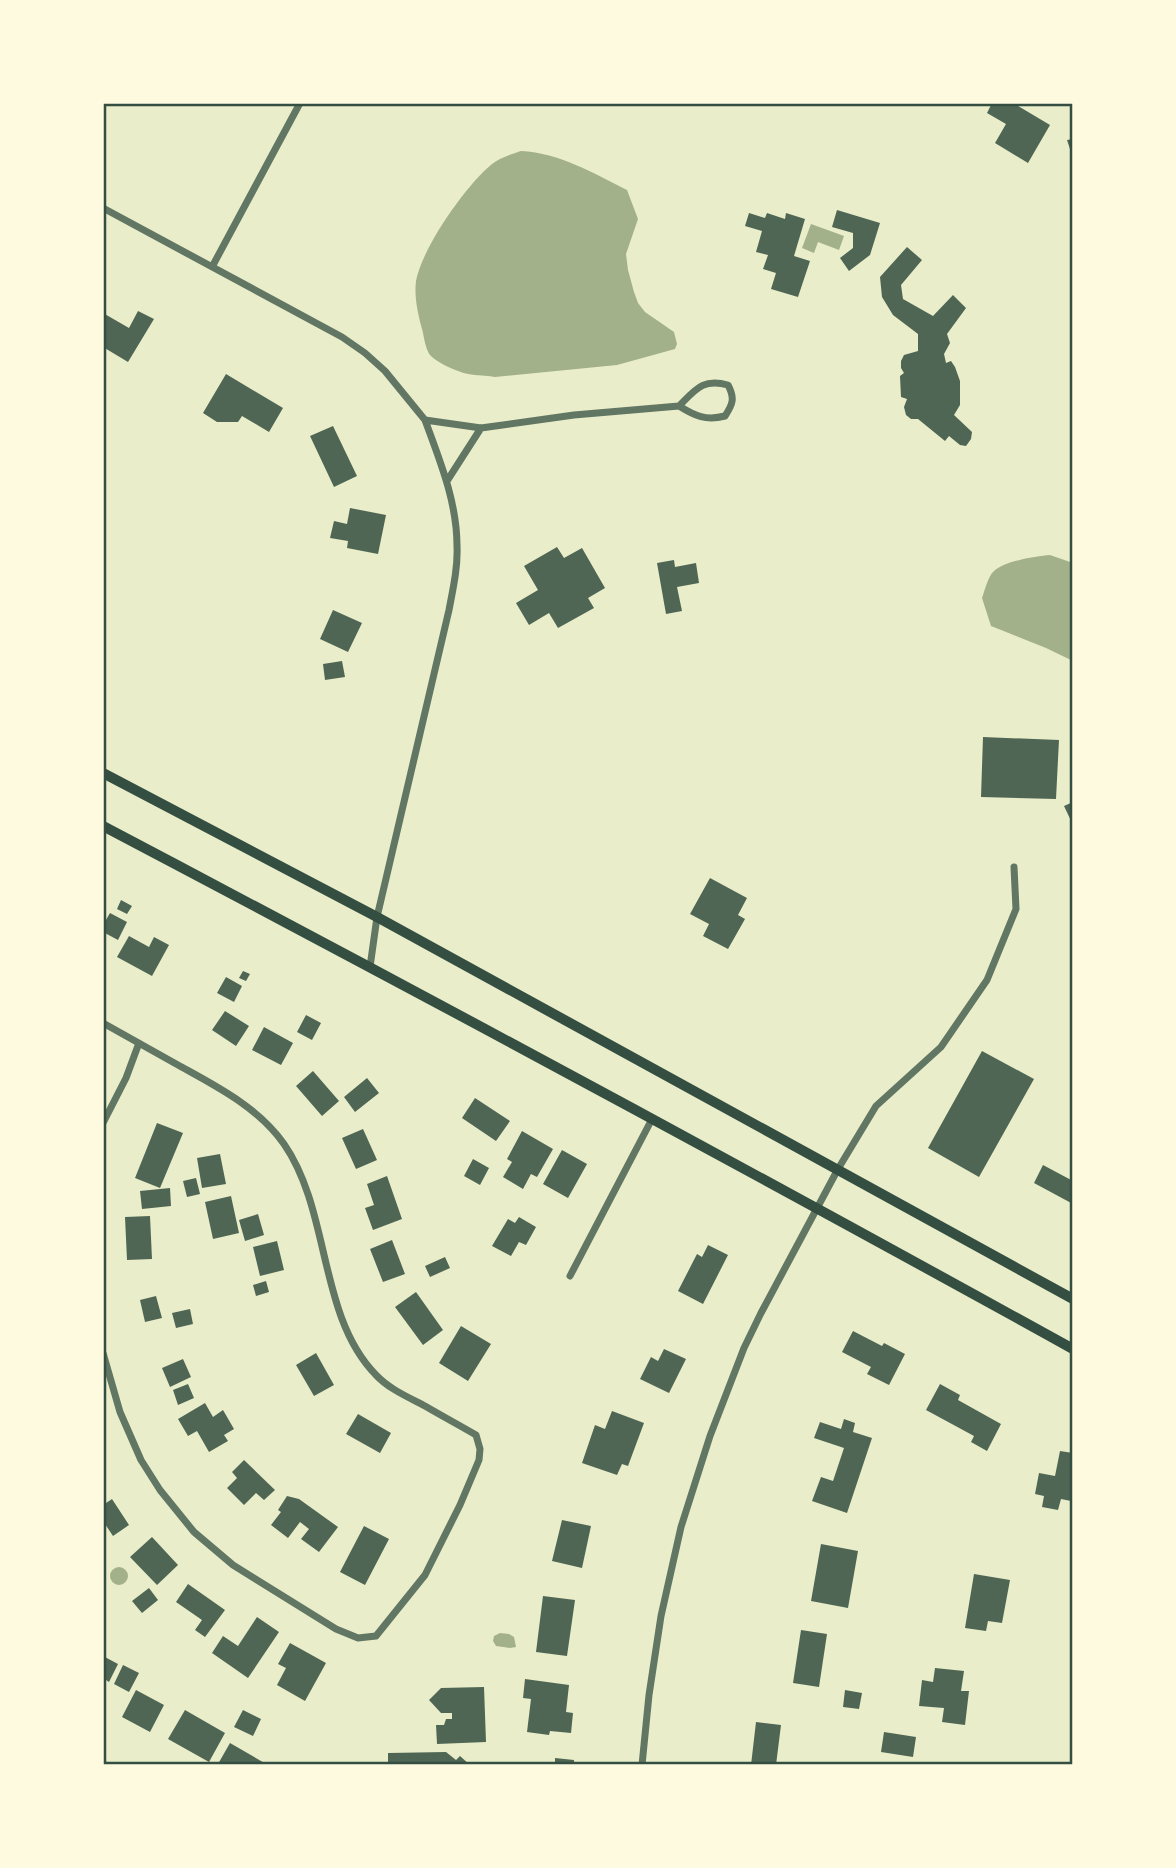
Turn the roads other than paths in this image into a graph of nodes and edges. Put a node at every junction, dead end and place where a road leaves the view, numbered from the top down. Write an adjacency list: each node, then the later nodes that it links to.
1 (300, 103): 3 (street)
2 (103, 208): 3 (street)
3 (212, 267): 5 (street)
4 (679, 406): 4 (street); 6 (street)
5 (425, 420): 6 (street); 7 (street)
6 (481, 428): 7 (street)
7 (447, 481): 11 (street)
8 (103, 773): 11 (main road)
9 (103, 826): 12 (main road)
10 (1014, 867): 17 (street)
11 (377, 917): 12 (street); 17 (main road)
12 (370, 967): 15 (main road)
13 (103, 1023): 14 (street)
14 (139, 1044): 16 (street); 22 (street)
15 (652, 1119): 18 (main road); 19 (street)
16 (103, 1123)
17 (838, 1168): 18 (street); 20 (main road)
18 (817, 1208): 21 (main road); 23 (street)
19 (570, 1276)
20 (1073, 1299)
21 (1073, 1349)
22 (103, 1353)
23 (642, 1765)

